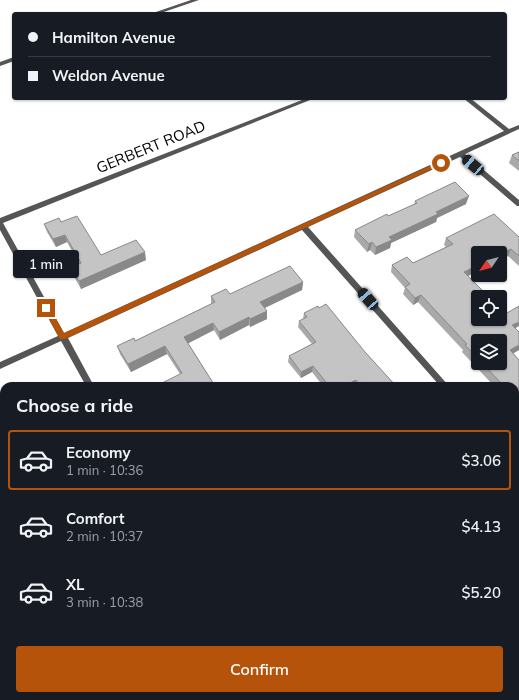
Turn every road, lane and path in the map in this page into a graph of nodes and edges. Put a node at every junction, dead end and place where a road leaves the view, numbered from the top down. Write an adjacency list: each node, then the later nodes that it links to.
1 (196, 0): 2 (street)
2 (159, 12)
3 (12, 60): 4 (street)
4 (0, 64)
5 (307, 100): 11 (street, GERBERT ROAD)
6 (469, 100): 8 (street)
7 (519, 127): 8 (street)
8 (509, 132): 9 (street)
9 (461, 154): 10 (street); 13 (street)
10 (519, 204)
11 (0, 221)
12 (0, 224): 14 (street)
13 (304, 226): 14 (street); 17 (street)
14 (62, 337): 15 (street); 16 (street)
15 (0, 366)
16 (88, 382)
17 (441, 382)

